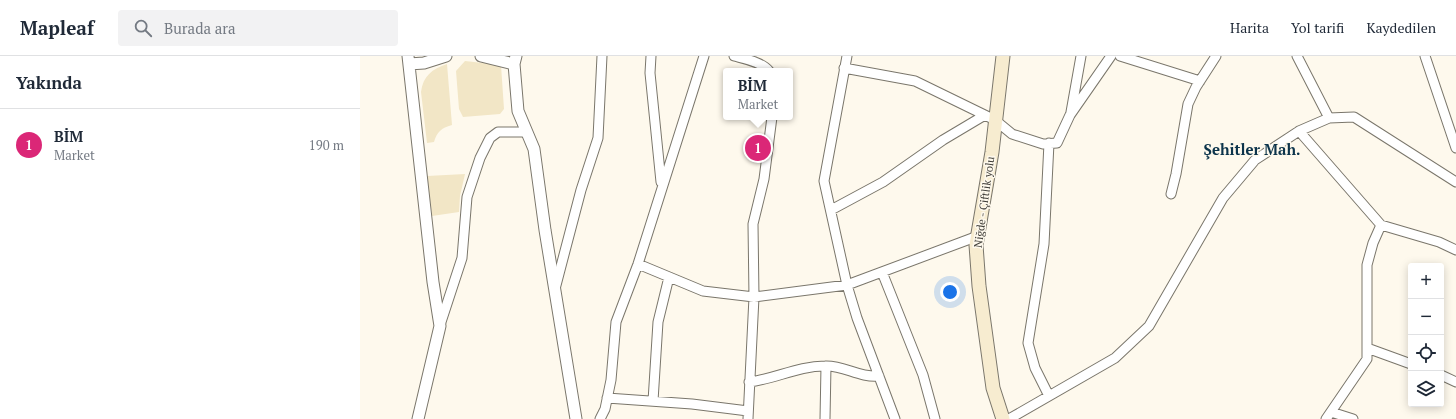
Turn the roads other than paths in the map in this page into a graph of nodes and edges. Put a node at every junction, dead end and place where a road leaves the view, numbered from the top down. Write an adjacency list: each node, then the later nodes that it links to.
1 (446, 56): 15 (street)
2 (481, 56): 16 (street)
3 (602, 56): 39 (street)
4 (651, 56): 29 (street)
5 (704, 56): 29 (street)
6 (734, 56): 17 (street)
7 (846, 56): 18 (street)
8 (1003, 56): 21 (main road, Niğde - Çiftlik yolu)
9 (1081, 56): 20 (street)
10 (1111, 56): 20 (street)
11 (1120, 56): 19 (street)
12 (1216, 56): 19 (street)
13 (1297, 56): 22 (street)
14 (1425, 56): 27 (street)
15 (408, 60): 41 (street)
16 (515, 60): 25 (street)
17 (767, 68)
18 (844, 68): 21 (street); 31 (street)
19 (1200, 81): 30 (street)
20 (1070, 115): 26 (street)
21 (990, 118): 26 (street); 31 (street); 33 (main road, Niğde - Çiftlik yolu)
22 (1328, 118): 24 (street); 28 (street)
23 (772, 120): 40 (street)
24 (1299, 130): 32 (street); 49 (street)
25 (526, 132): 39 (street); 41 (street)
26 (1049, 143): 49 (street)
27 (1456, 148)
28 (1456, 182)
29 (662, 187): 35 (street)
30 (1171, 194)
31 (831, 210): 38 (street)
32 (1381, 225): 34 (street); 42 (street)
33 (978, 236): 36 (street); 60 (main road, Niğde - Çiftlik yolu)
34 (1456, 250)
35 (638, 264): 37 (street); 50 (street)
36 (882, 272): 38 (street); 59 (street)
37 (669, 277): 40 (street); 51 (street)
38 (847, 285): 40 (street); 45 (street)
39 (555, 291): 55 (street)
40 (754, 297): 47 (street)
41 (440, 326): 54 (street)
42 (1368, 348): 43 (street); 53 (street)
43 (1408, 363)
44 (826, 366): 45 (street); 47 (street); 57 (street)
45 (879, 376): 58 (street)
46 (1444, 376): 48 (street)
47 (749, 382): 52 (street)
48 (1456, 382)
49 (1049, 396): 61 (street)
50 (607, 398): 51 (street); 56 (street)
51 (653, 401): 52 (street)
52 (748, 415)
53 (1329, 416): 62 (street)
54 (418, 419)
55 (576, 419)
56 (600, 419)
57 (825, 419)
58 (895, 419)
59 (935, 419)
60 (1003, 419)
61 (1009, 419)
62 (1353, 419)

